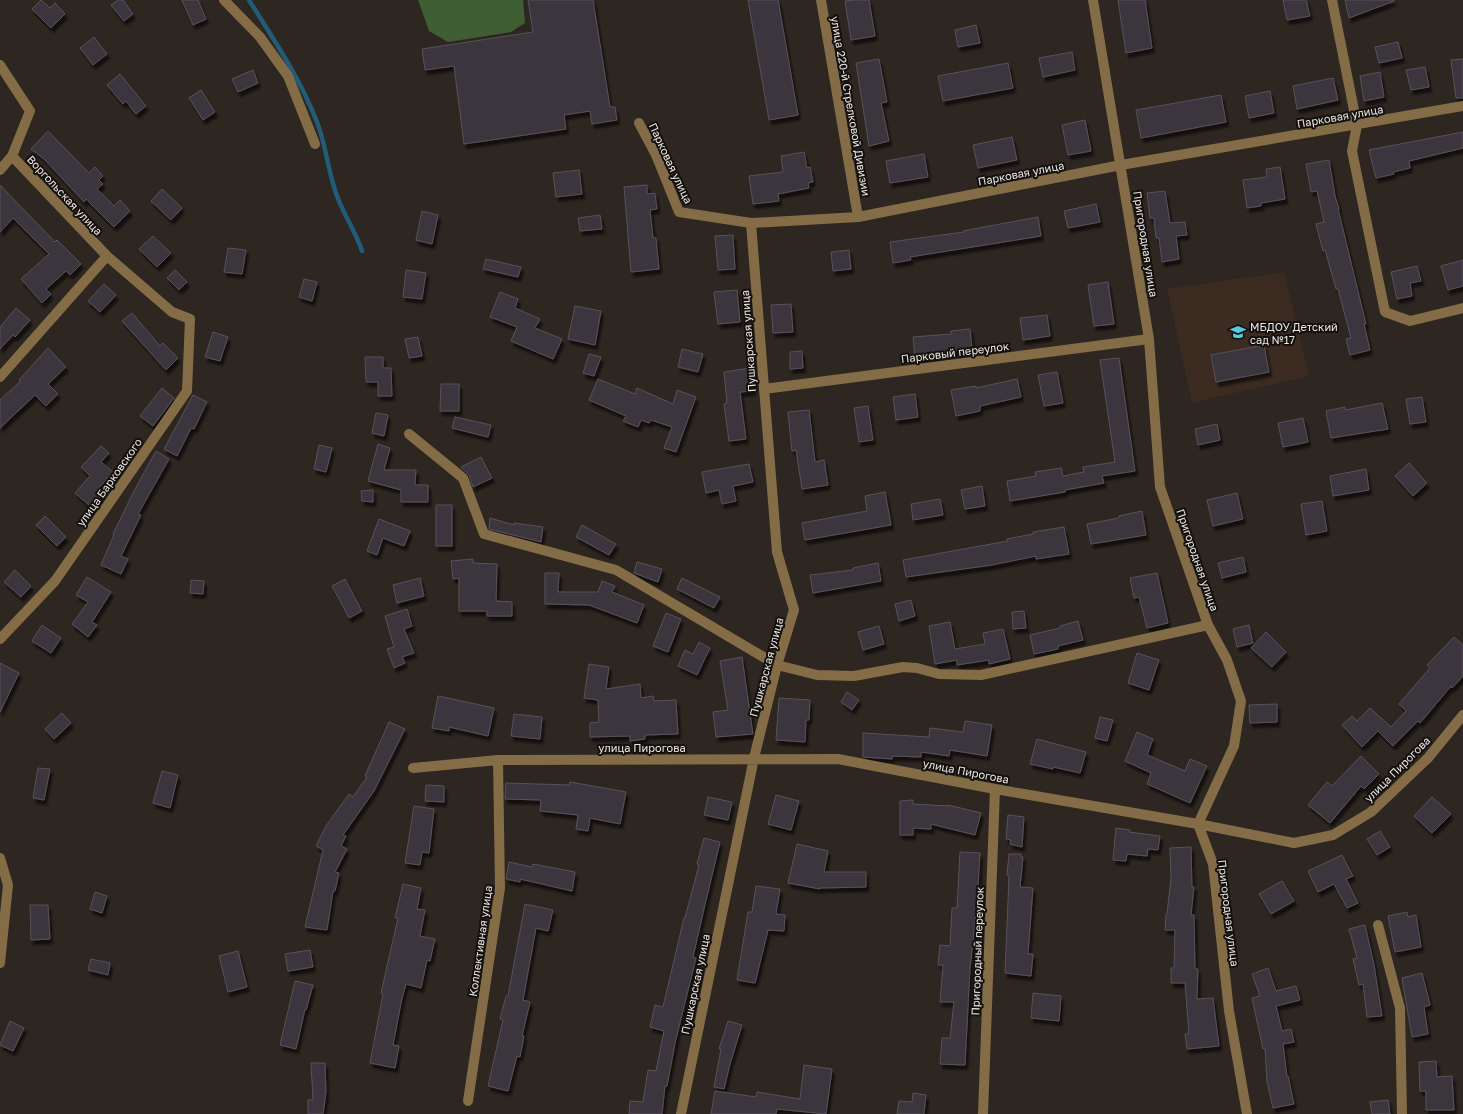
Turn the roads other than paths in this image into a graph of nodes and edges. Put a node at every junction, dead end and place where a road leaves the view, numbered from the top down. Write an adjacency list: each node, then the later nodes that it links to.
1 (224, 0): 9 (street)
2 (821, 0): 13 (street, улица 220-й Стрелковой Дивизии)
3 (1093, 0): 11 (street, Пригородная улица)
4 (1332, 0): 8 (street)
5 (0, 65): 10 (street, Воргольская улица)
6 (1463, 106): 8 (street, Парковая улица)
7 (639, 123): 14 (street, Парковая улица)
8 (1357, 125): 11 (street, Парковая улица); 16 (street)
9 (315, 144)
10 (12, 156): 12 (street); 15 (street, Воргольская улица)
11 (1121, 165): 13 (street, Парковая улица); 18 (street, Пригородная улица)
12 (0, 170)
13 (858, 217): 14 (street, Парковая улица)
14 (751, 223): 20 (street, Пушкарская улица)
15 (107, 256): 17 (street, Воргольская улица); 19 (street)
16 (1463, 308)
17 (190, 319): 23 (street, улица Барковского)
18 (1149, 339): 20 (street, Парковый переулок); 22 (street, Пригородная улица)
19 (0, 377)
20 (764, 389): 24 (street, Пушкарская улица)
21 (409, 434): 24 (street)
22 (1208, 625): 24 (street); 30 (street, Пригородная улица)
23 (0, 639)
24 (777, 665): 26 (street, Пушкарская улица)
25 (1463, 715): 30 (street, улица Пирогова)
26 (754, 758): 27 (street, улица Пирогова); 29 (street, улица Пирогова); 35 (street, Пушкарская улица)
27 (498, 760): 28 (street, улица Пирогова); 34 (street, Коллективная улица)
28 (413, 768)
29 (995, 789): 30 (street, улица Пирогова); 36 (street, Пригородный переулок)
30 (1198, 824): 37 (street, Пригородная улица)
31 (0, 858): 33 (street)
32 (1378, 925): 38 (street)
33 (0, 963)
34 (468, 1101)
35 (681, 1114)
36 (982, 1114)
37 (1247, 1114)
38 (1402, 1114)

